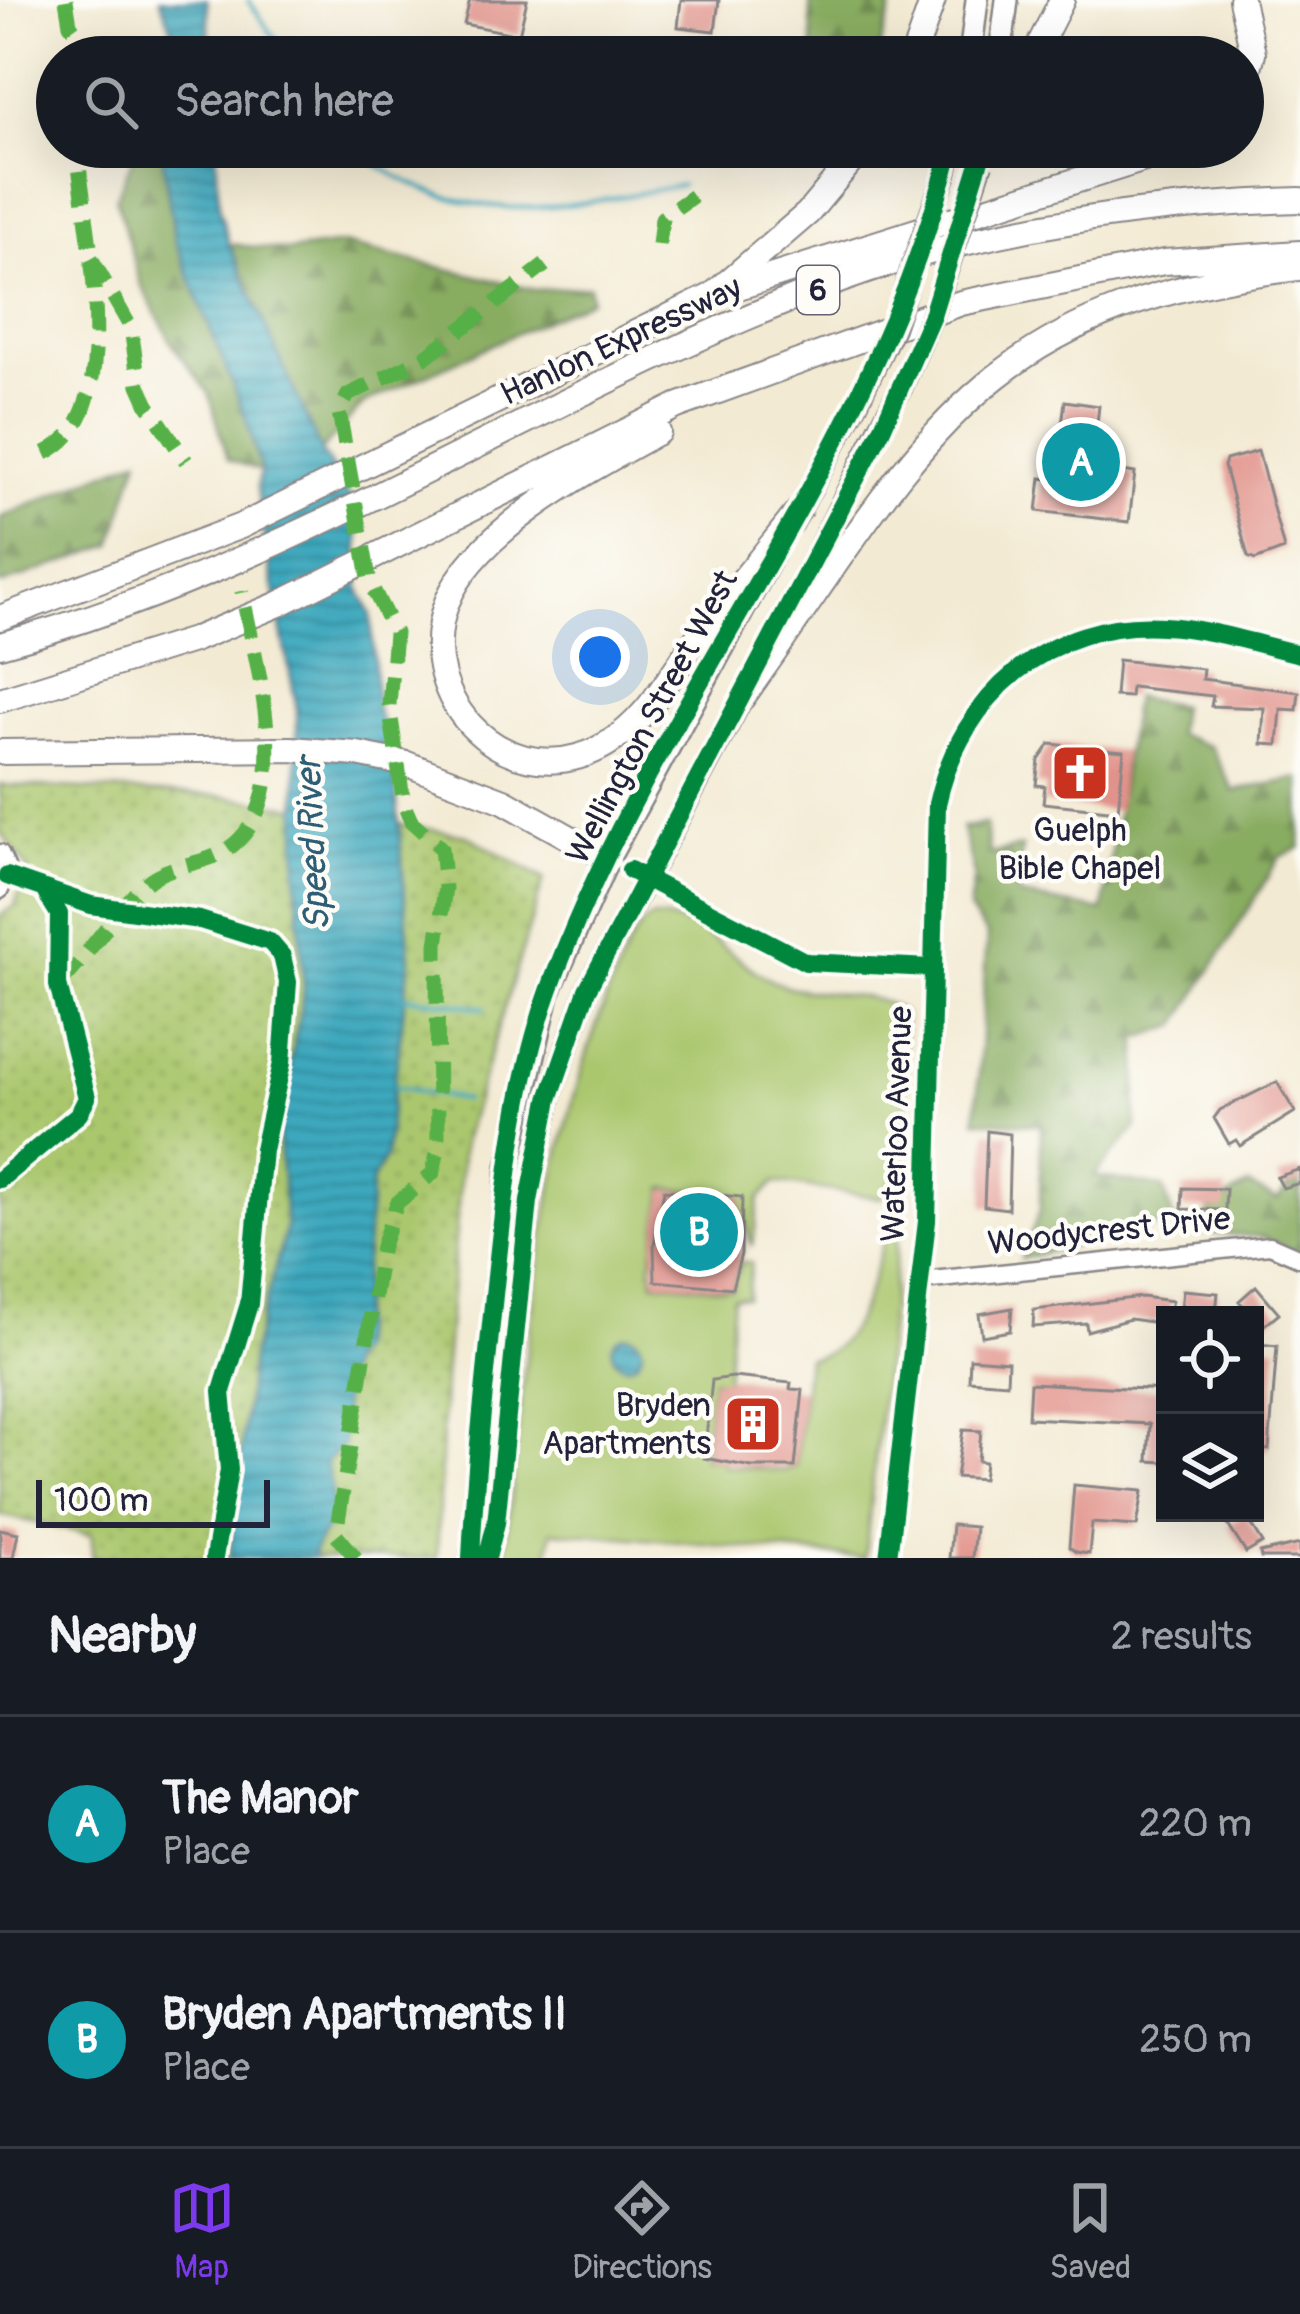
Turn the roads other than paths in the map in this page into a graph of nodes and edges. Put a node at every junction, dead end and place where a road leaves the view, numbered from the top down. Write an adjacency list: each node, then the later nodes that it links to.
1 (933, 0): 6 (highway)
2 (977, 0): 7 (main road)
3 (1007, 0): 8 (main road)
4 (1062, 0): 9 (highway)
5 (1241, 0): 10 (highway)
6 (920, 36)
7 (973, 36)
8 (1003, 36)
9 (1044, 36)
10 (1249, 36)
11 (846, 168): 18 (highway)
12 (946, 168): 20 (main road, Wellington Street West, bridge)
13 (978, 168): 24 (main road, Wellington Street West, bridge)
14 (1116, 168): 18 (highway)
15 (1300, 200): 22 (highway, Hanlon Expressway / 6)
16 (1300, 253): 19 (highway, 6)
17 (1300, 268): 24 (highway)
18 (713, 295): 21 (highway)
19 (734, 389): 20 (highway); 25 (highway, 6)
20 (799, 510): 28 (main road, Wellington Street West)
21 (0, 618)
22 (0, 645)
23 (1300, 654): 31 (street)
24 (742, 698): 29 (main road, Wellington Street West)
25 (0, 700)
26 (0, 752): 28 (highway)
27 (0, 853): 30 (street)
28 (608, 859): 29 (main road, Waterloo Avenue); 34 (main road, Wellington Street West)
29 (645, 878): 31 (street, Waterloo Avenue); 35 (main road, Wellington Street West)
30 (0, 890)
31 (932, 968): 33 (street, Waterloo Avenue)
32 (1300, 1258): 33 (street, Woodycrest Drive)
33 (922, 1281): 36 (street, Waterloo Avenue)
34 (471, 1558)
35 (487, 1558)
36 (888, 1558)

